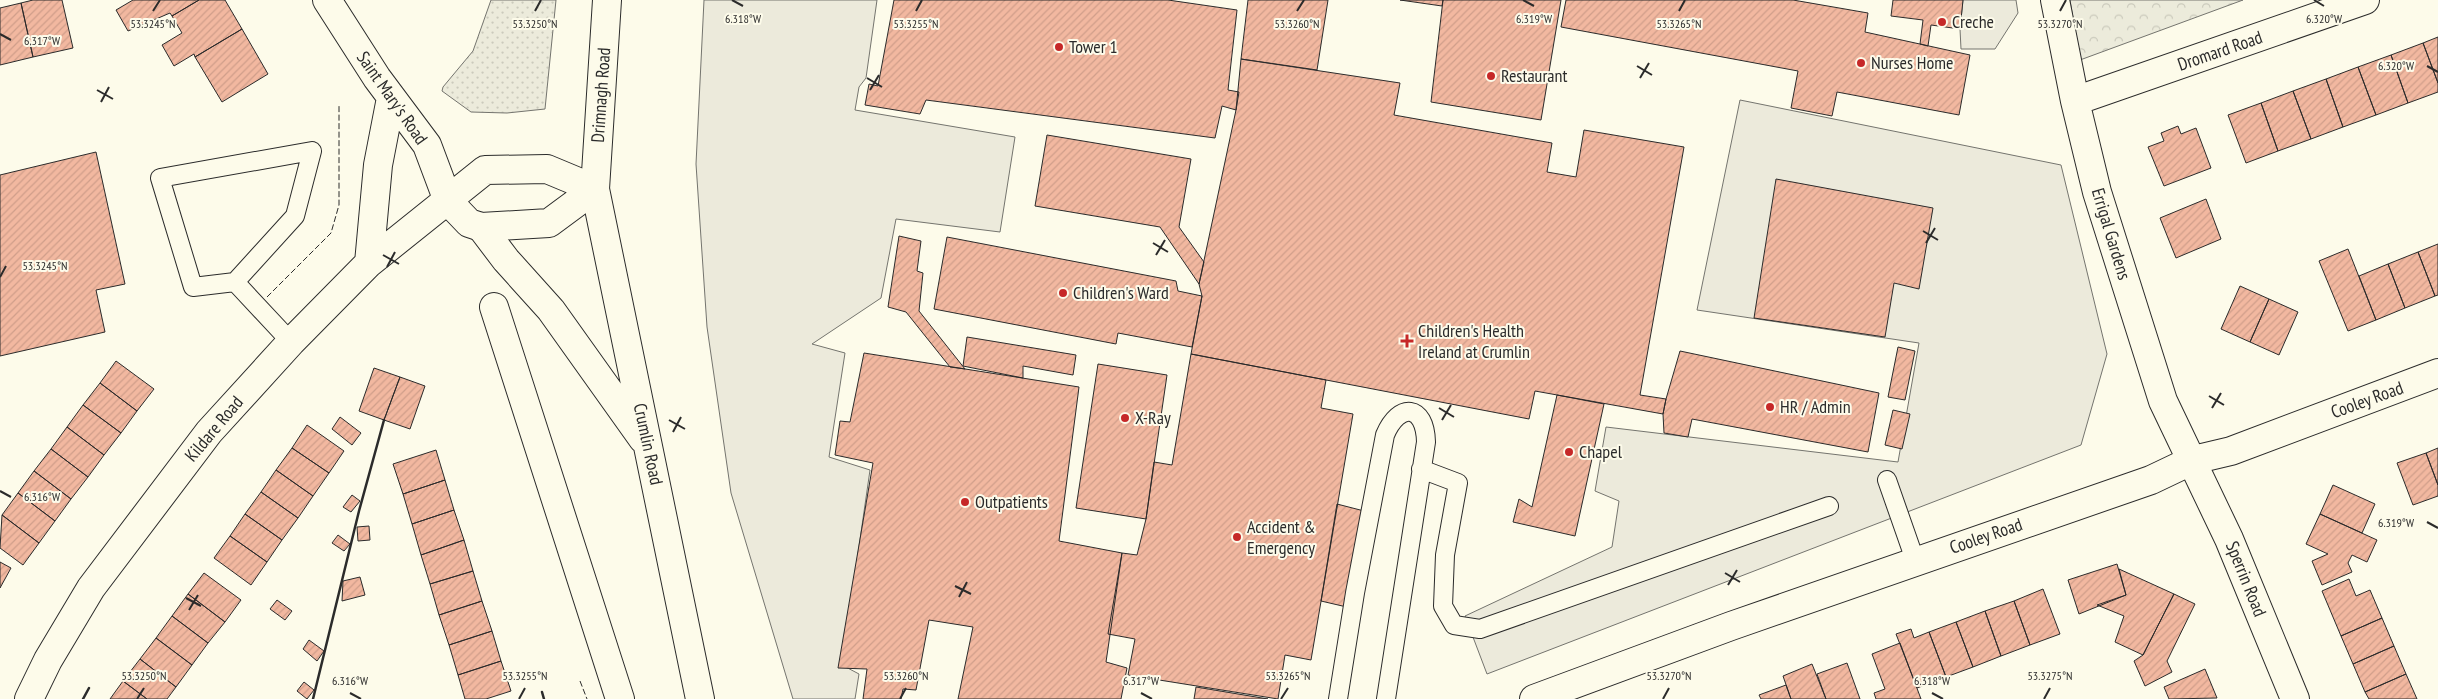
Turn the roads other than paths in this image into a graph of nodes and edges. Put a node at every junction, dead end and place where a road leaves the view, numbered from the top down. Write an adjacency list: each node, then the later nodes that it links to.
1 (327, 0): 5 (street, Saint Mary's Road)
2 (607, 0): 7 (street, Drimnagh Road)
3 (2055, 0): 6 (street, Errigal Gardens)
4 (2365, 0): 6 (street, Dromard Road)
5 (391, 98): 8 (street, Saint Mary's Road); 10 (street)
6 (2075, 101): 16 (street, Errigal Gardens)
7 (595, 189): 8 (street); 9 (street); 15 (street, Crumlin Road)
8 (448, 201): 9 (street, Saint Mary's Road); 10 (street, Kildare Road)
9 (481, 227): 15 (street, Saint Mary's Road)
10 (369, 263): 13 (street, Kildare Road)
11 (235, 282): 11 (lane); 13 (lane)
12 (494, 307): 22 (street)
13 (291, 342): 21 (street, Kildare Road)
14 (2438, 374): 16 (street, Cooley Road)
15 (648, 446): 23 (street, Crumlin Road)
16 (2193, 460): 20 (street, Cooley Road); 27 (street, Sperrin Road)
17 (1421, 469): 19 (lane); 24 (lane); 25 (lane)
18 (1887, 480): 20 (lane)
19 (1829, 506)
20 (1915, 560): 26 (street, Cooley Road)
21 (29, 699)
22 (620, 699)
23 (700, 699)
24 (1338, 699)
25 (1386, 699)
26 (1534, 699)
27 (2295, 699)

